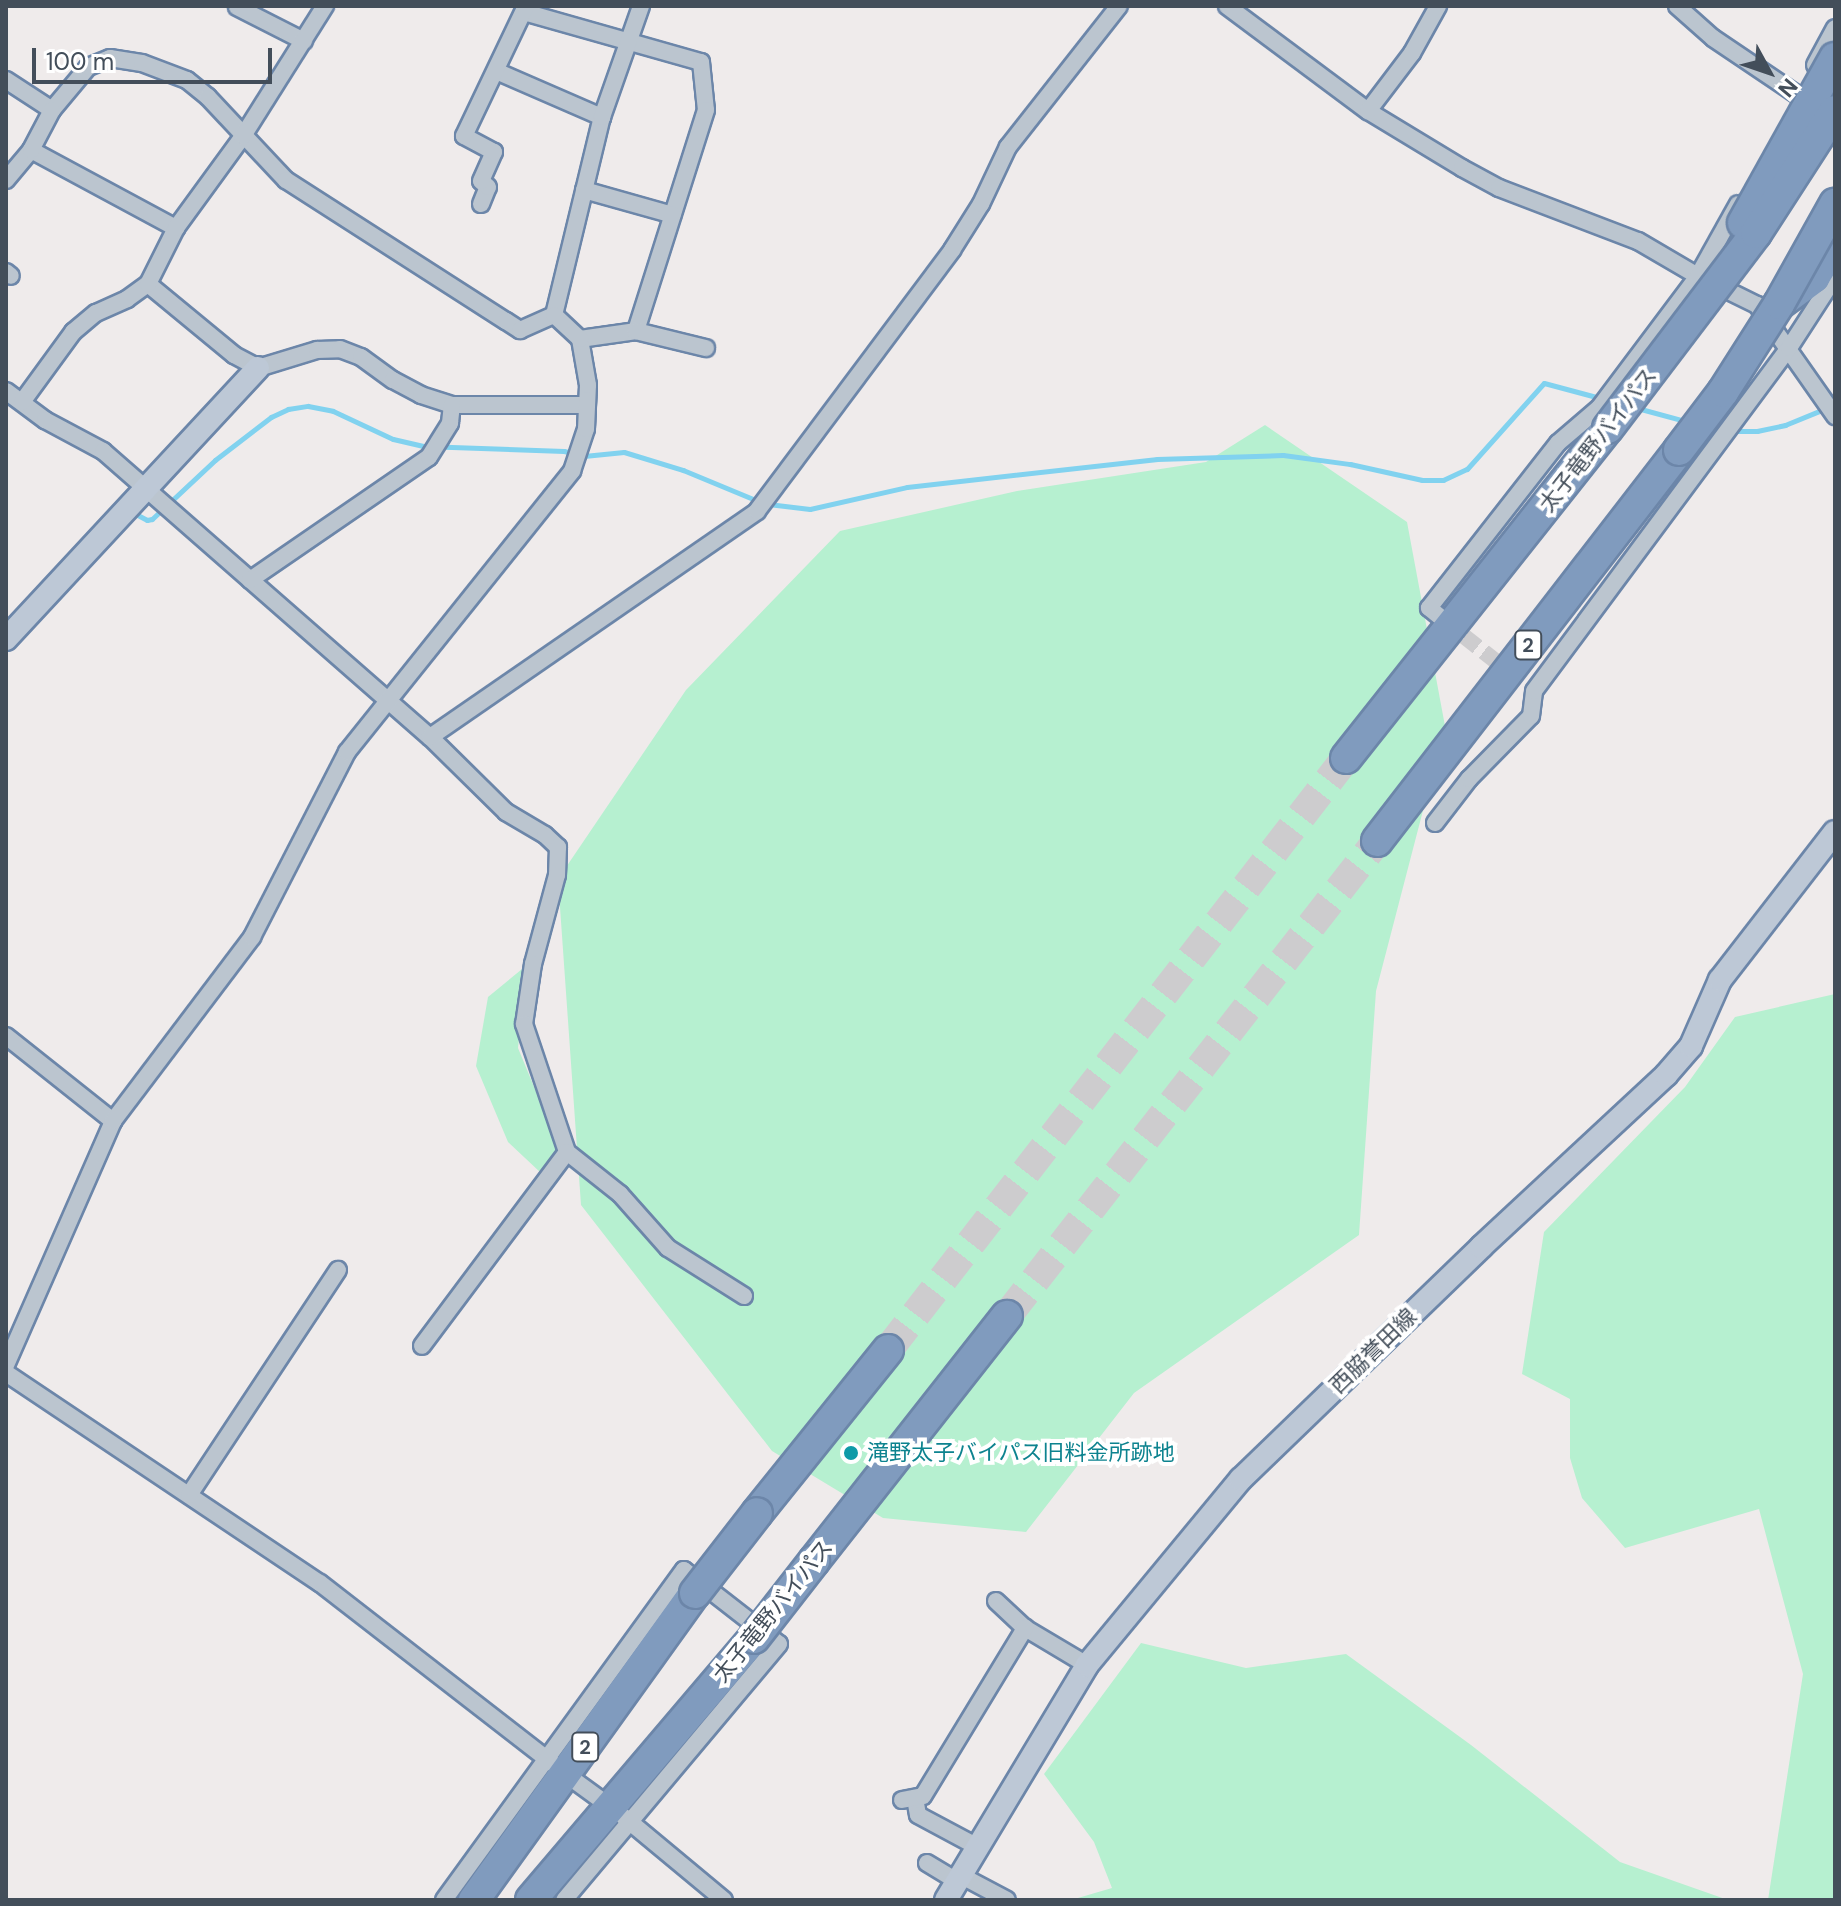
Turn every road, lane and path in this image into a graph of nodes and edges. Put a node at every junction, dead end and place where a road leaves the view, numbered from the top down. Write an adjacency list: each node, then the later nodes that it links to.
1 (325, 6): 10 (street)
2 (641, 6): 11 (street)
3 (1119, 6): 51 (street)
4 (1227, 6): 17 (street)
5 (1438, 6): 17 (street)
6 (1677, 6): 15 (street)
7 (237, 7): 10 (street)
8 (525, 9): 11 (street); 13 (street)
9 (1835, 28): 15 (street)
10 (304, 41): 20 (street)
11 (628, 41): 19 (street); 26 (street)
12 (1835, 58): 38 (highway, bridge)
13 (496, 71): 19 (street); 24 (street)
14 (6, 80): 16 (street)
15 (1799, 96): 29 (street)
16 (52, 110): 20 (street); 21 (street)
17 (1368, 111): 29 (street)
18 (1835, 111): 38 (highway, 太子竜野バイパス, bridge)
19 (602, 117): 23 (street)
20 (243, 136): 27 (street); 33 (street)
21 (31, 150): 22 (street); 27 (street)
22 (6, 180)
23 (584, 190): 26 (street); 33 (street)
24 (481, 204)
25 (1835, 204): 32 (highway, 2, bridge)
26 (673, 215): 34 (street)
27 (176, 228): 31 (street)
28 (1835, 243): 32 (highway)
29 (1698, 276): 37 (street); 46 (street)
30 (1835, 277): 37 (street)
31 (148, 284): 39 (street); 40 (street)
32 (1779, 304): 55 (highway, 2, bridge)
33 (554, 315): 35 (street)
34 (636, 331): 35 (street); 36 (street)
35 (580, 339): 42 (street)
36 (706, 348)
37 (1789, 348): 43 (street); 49 (street)
38 (1662, 359): 52 (highway, 太子竜野バイパス, bridge)
39 (258, 368): 41 (street); 44 (main road)
40 (11, 397): 44 (street)
41 (452, 405): 42 (street); 45 (street)
42 (587, 405): 50 (street)
43 (1835, 416)
44 (145, 489): 45 (street); 47 (main road)
45 (250, 580): 50 (street)
46 (1434, 612)
47 (6, 639)
48 (1520, 680): 49 (street)
49 (1534, 691): 53 (street)
50 (387, 702): 51 (street); 57 (street)
51 (430, 737): 58 (street)
52 (1346, 758)
53 (1435, 823)
54 (1835, 832): 69 (main road, 西脇誉田線)
55 (1377, 841)
56 (6, 1036): 57 (street)
57 (113, 1121): 64 (street)
58 (567, 1152): 60 (street); 62 (street)
59 (338, 1270): 66 (street)
60 (744, 1296)
61 (1007, 1316): 80 (highway, 太子竜野バイパス, bridge)
62 (422, 1346)
63 (888, 1350): 79 (highway, 2, bridge)
64 (6, 1365)
65 (6, 1373): 66 (street)
66 (189, 1495): 70 (street)
67 (996, 1601): 68 (street)
68 (1025, 1628): 69 (street); 74 (street)
69 (1087, 1665): 74 (main road, 西脇誉田線)
70 (549, 1762): 73 (street); 78 (street)
71 (575, 1781): 72 (street)
72 (600, 1799)
73 (626, 1819): 81 (street); 82 (street)
74 (976, 1846): 76 (main road, 西脇誉田線)
75 (927, 1863): 76 (street)
76 (955, 1885): 77 (street)
77 (997, 1898)
78 (444, 1900)
79 (474, 1900)
80 (531, 1900)
81 (564, 1900)
82 (724, 1900)

